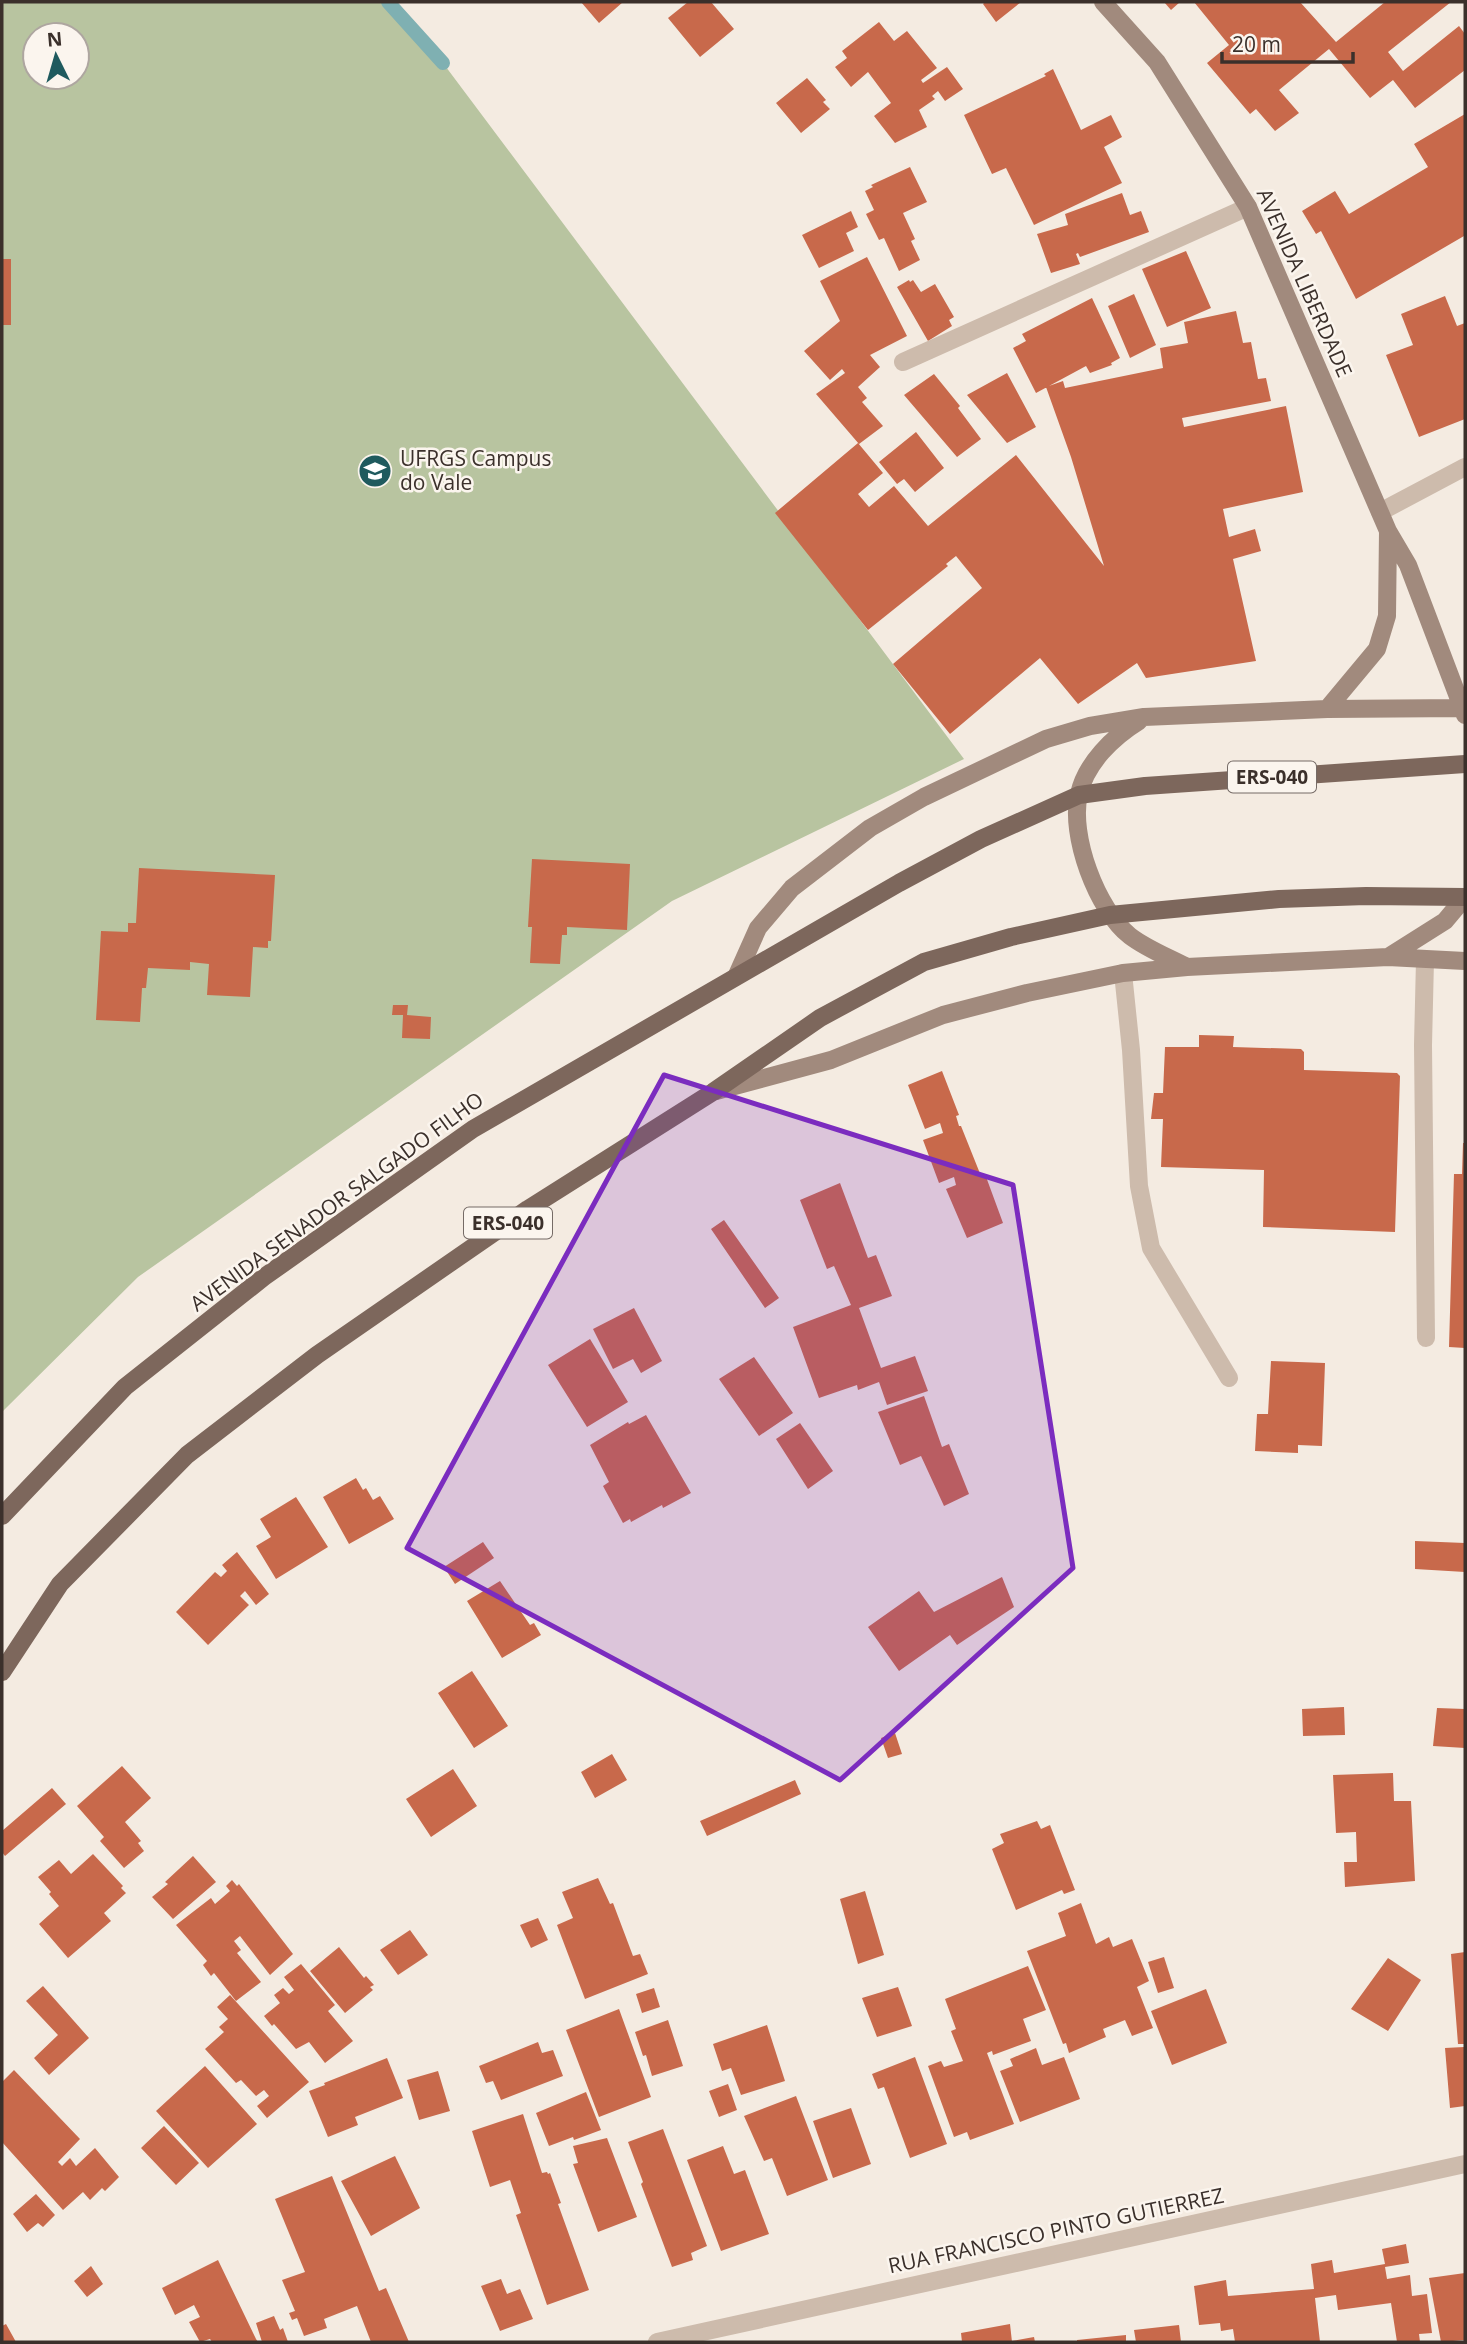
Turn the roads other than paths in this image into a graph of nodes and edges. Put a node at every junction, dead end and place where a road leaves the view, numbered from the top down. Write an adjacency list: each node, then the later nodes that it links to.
1 (1103, 2): 2 (main road, AVENIDA LIBERDADE)
2 (1248, 206): 3 (street); 5 (main road, AVENIDA LIBERDADE)
3 (903, 362)
4 (1465, 467): 5 (street)
5 (1380, 512): 6 (main road, AVENIDA LIBERDADE)
6 (1388, 531): 7 (main road, AVENIDA LIBERDADE); 8 (main road, AVENIDA LIBERDADE)
7 (1327, 709): 8 (main road); 9 (main road)
8 (1465, 710)
9 (1144, 717): 11 (main road); 19 (main road)
10 (1465, 764): 11 (main road, AVENIDA SENADOR SALGADO FILHO / ERS-040)
11 (1079, 795): 13 (main road); 19 (main road, AVENIDA SENADOR SALGADO FILHO / ERS-040)
12 (1465, 897): 13 (main road, ERS-040); 14 (main road)
13 (1110, 915): 17 (main road); 20 (main road, ERS-040)
14 (1388, 957): 15 (main road); 17 (main road)
15 (1425, 960): 16 (main road); 21 (street)
16 (1465, 961)
17 (1187, 967): 18 (main road)
18 (1123, 973): 20 (main road); 22 (street)
19 (737, 975): 23 (main road, AVENIDA SENADOR SALGADO FILHO / ERS-040)
20 (713, 1092): 24 (main road, ERS-040)
21 (1426, 1338)
22 (1229, 1378)
23 (2, 1516)
24 (2, 1672)
25 (1465, 2164): 26 (street, RUA FRANCISCO PINTO GUTIERREZ)
26 (657, 2342)

